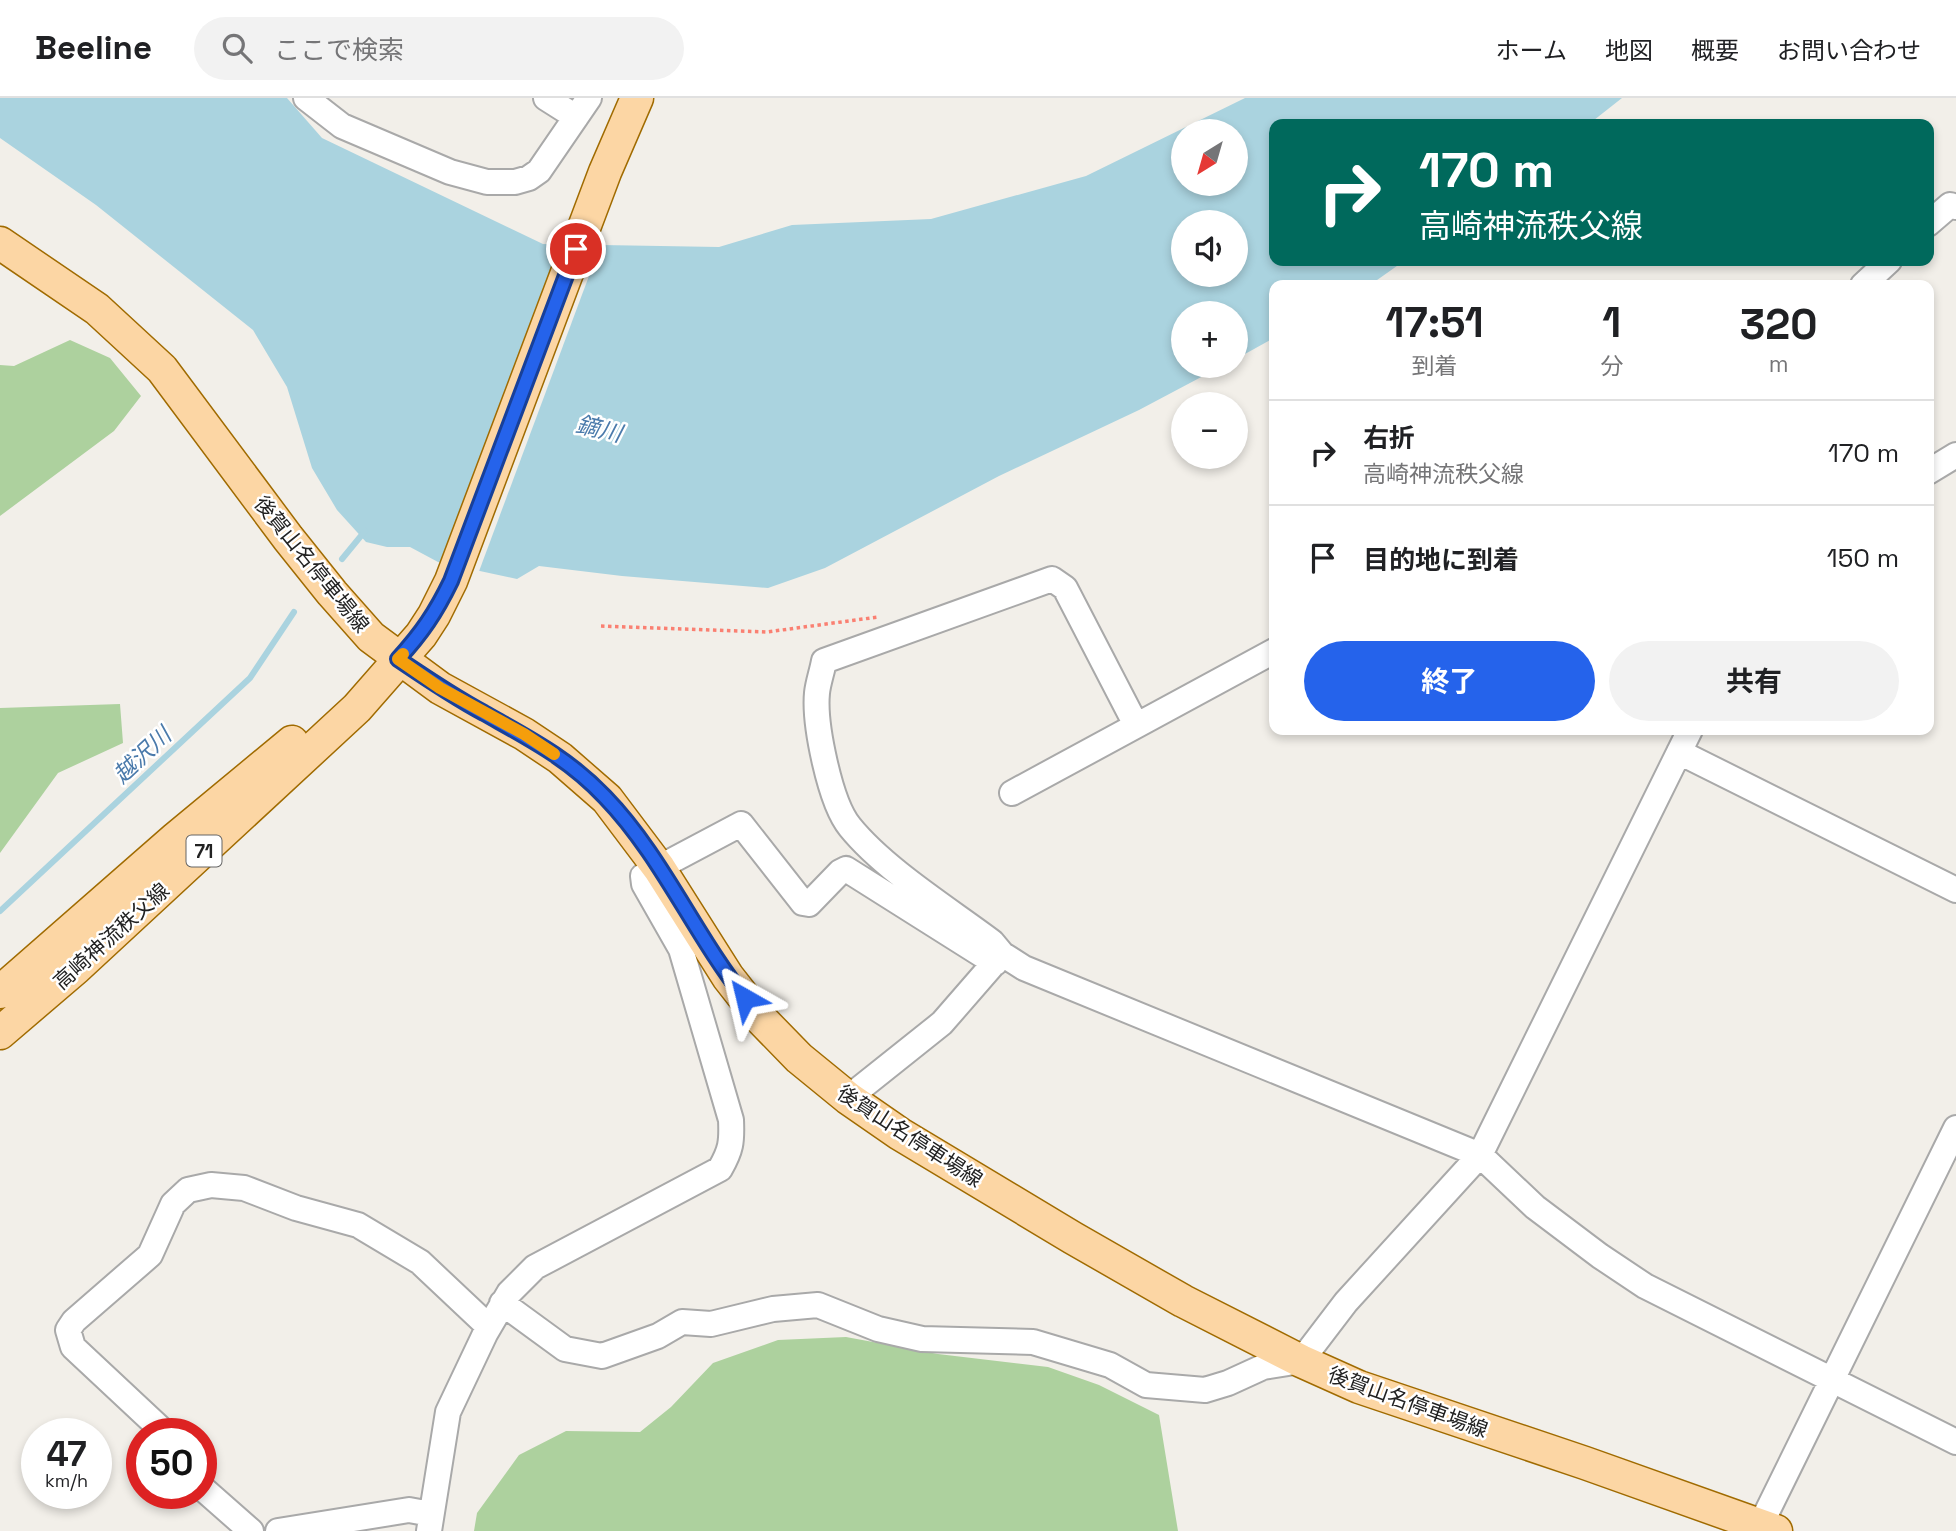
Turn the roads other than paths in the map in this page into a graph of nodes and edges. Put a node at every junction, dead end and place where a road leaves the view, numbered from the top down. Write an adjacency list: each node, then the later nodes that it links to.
1 (306, 98): 4 (street)
2 (546, 98): 4 (street)
3 (637, 98): 13 (main road, 高崎神流秩父線 / 71)
4 (582, 108)
5 (1956, 207): 6 (street)
6 (1934, 220)
7 (0, 243): 13 (main road, 後賀山名停車場線)
8 (1884, 266): 9 (street)
9 (1868, 280)
10 (1956, 455): 11 (street)
11 (1934, 468)
12 (1269, 655): 14 (street)
13 (398, 659): 18 (main road, 後賀山名停車場線); 21 (main road, 高崎神流秩父線 / 71); 22 (main road, 高崎神流秩父線 / 71)
14 (1136, 725): 17 (street); 20 (street)
15 (1688, 735): 16 (street)
16 (1679, 752): 19 (street); 25 (street)
17 (1012, 793)
18 (659, 868): 20 (street); 23 (main road, 後賀山名停車場線); 26 (street)
19 (1956, 890)
20 (999, 959): 23 (street); 25 (street)
21 (0, 992)
22 (0, 1033)
23 (848, 1098): 28 (main road, 後賀山名停車場線)
24 (1956, 1128): 29 (street)
25 (1480, 1155): 28 (street); 29 (street)
26 (502, 1303): 27 (street); 28 (street)
27 (489, 1327): 30 (street); 33 (street)
28 (1301, 1361): 34 (main road, 後賀山名停車場線)
29 (1831, 1381): 31 (street); 34 (street)
30 (150, 1418)
31 (1956, 1442)
32 (217, 1502): 35 (street)
33 (430, 1522): 36 (street)
34 (1768, 1528)
35 (251, 1531)
36 (278, 1531)

